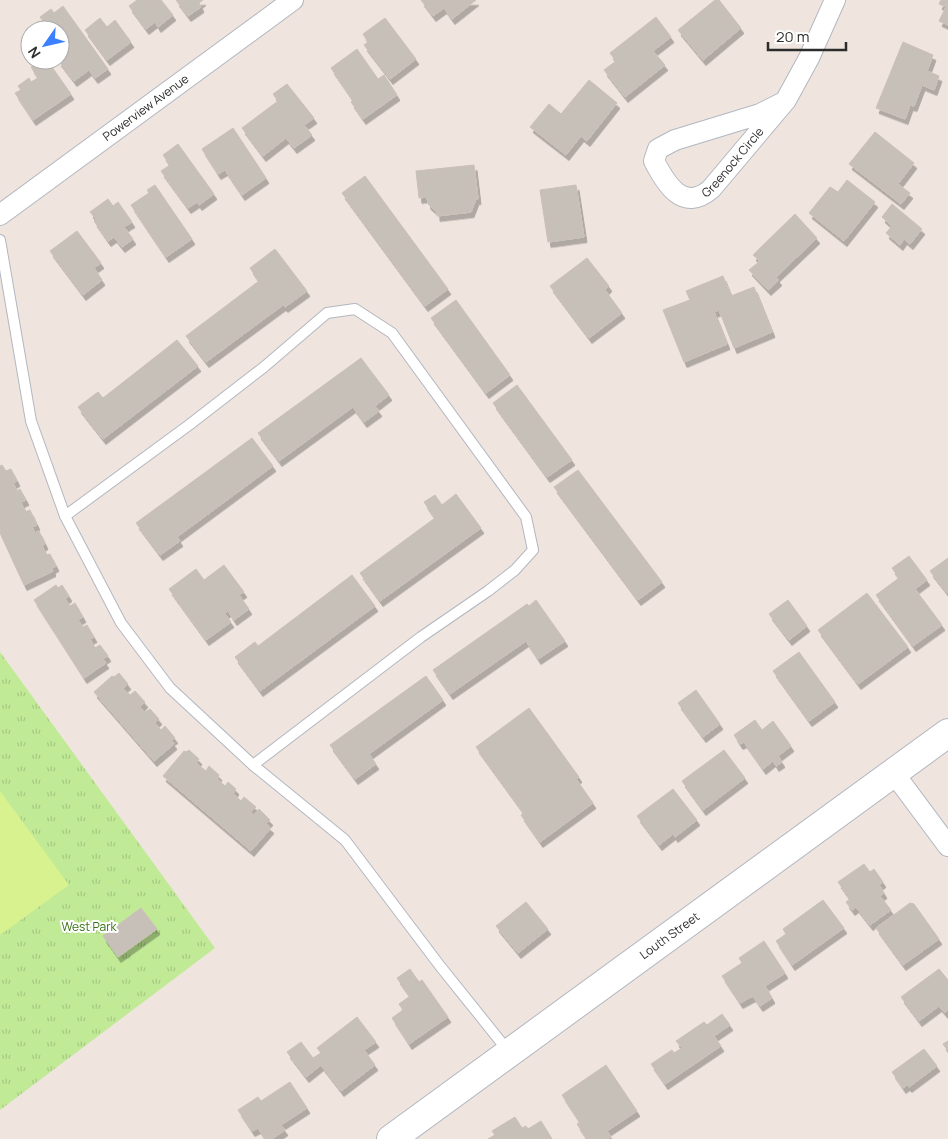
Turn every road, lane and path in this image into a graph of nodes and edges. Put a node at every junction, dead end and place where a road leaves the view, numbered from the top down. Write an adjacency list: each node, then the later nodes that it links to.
1 (293, 0): 4 (street, Powerview Avenue)
2 (835, 0): 3 (street, Greenock Circle)
3 (784, 102): 3 (street, Greenock Circle)
4 (0, 215)
5 (0, 240): 6 (lane)
6 (65, 516): 8 (lane); 8 (lane)
7 (948, 734): 9 (main road, Louth Street)
8 (253, 765): 11 (lane)
9 (893, 772): 10 (street); 11 (main road, Louth Street)
10 (948, 846)
11 (510, 1053): 12 (main road, Louth Street)
12 (391, 1139)

